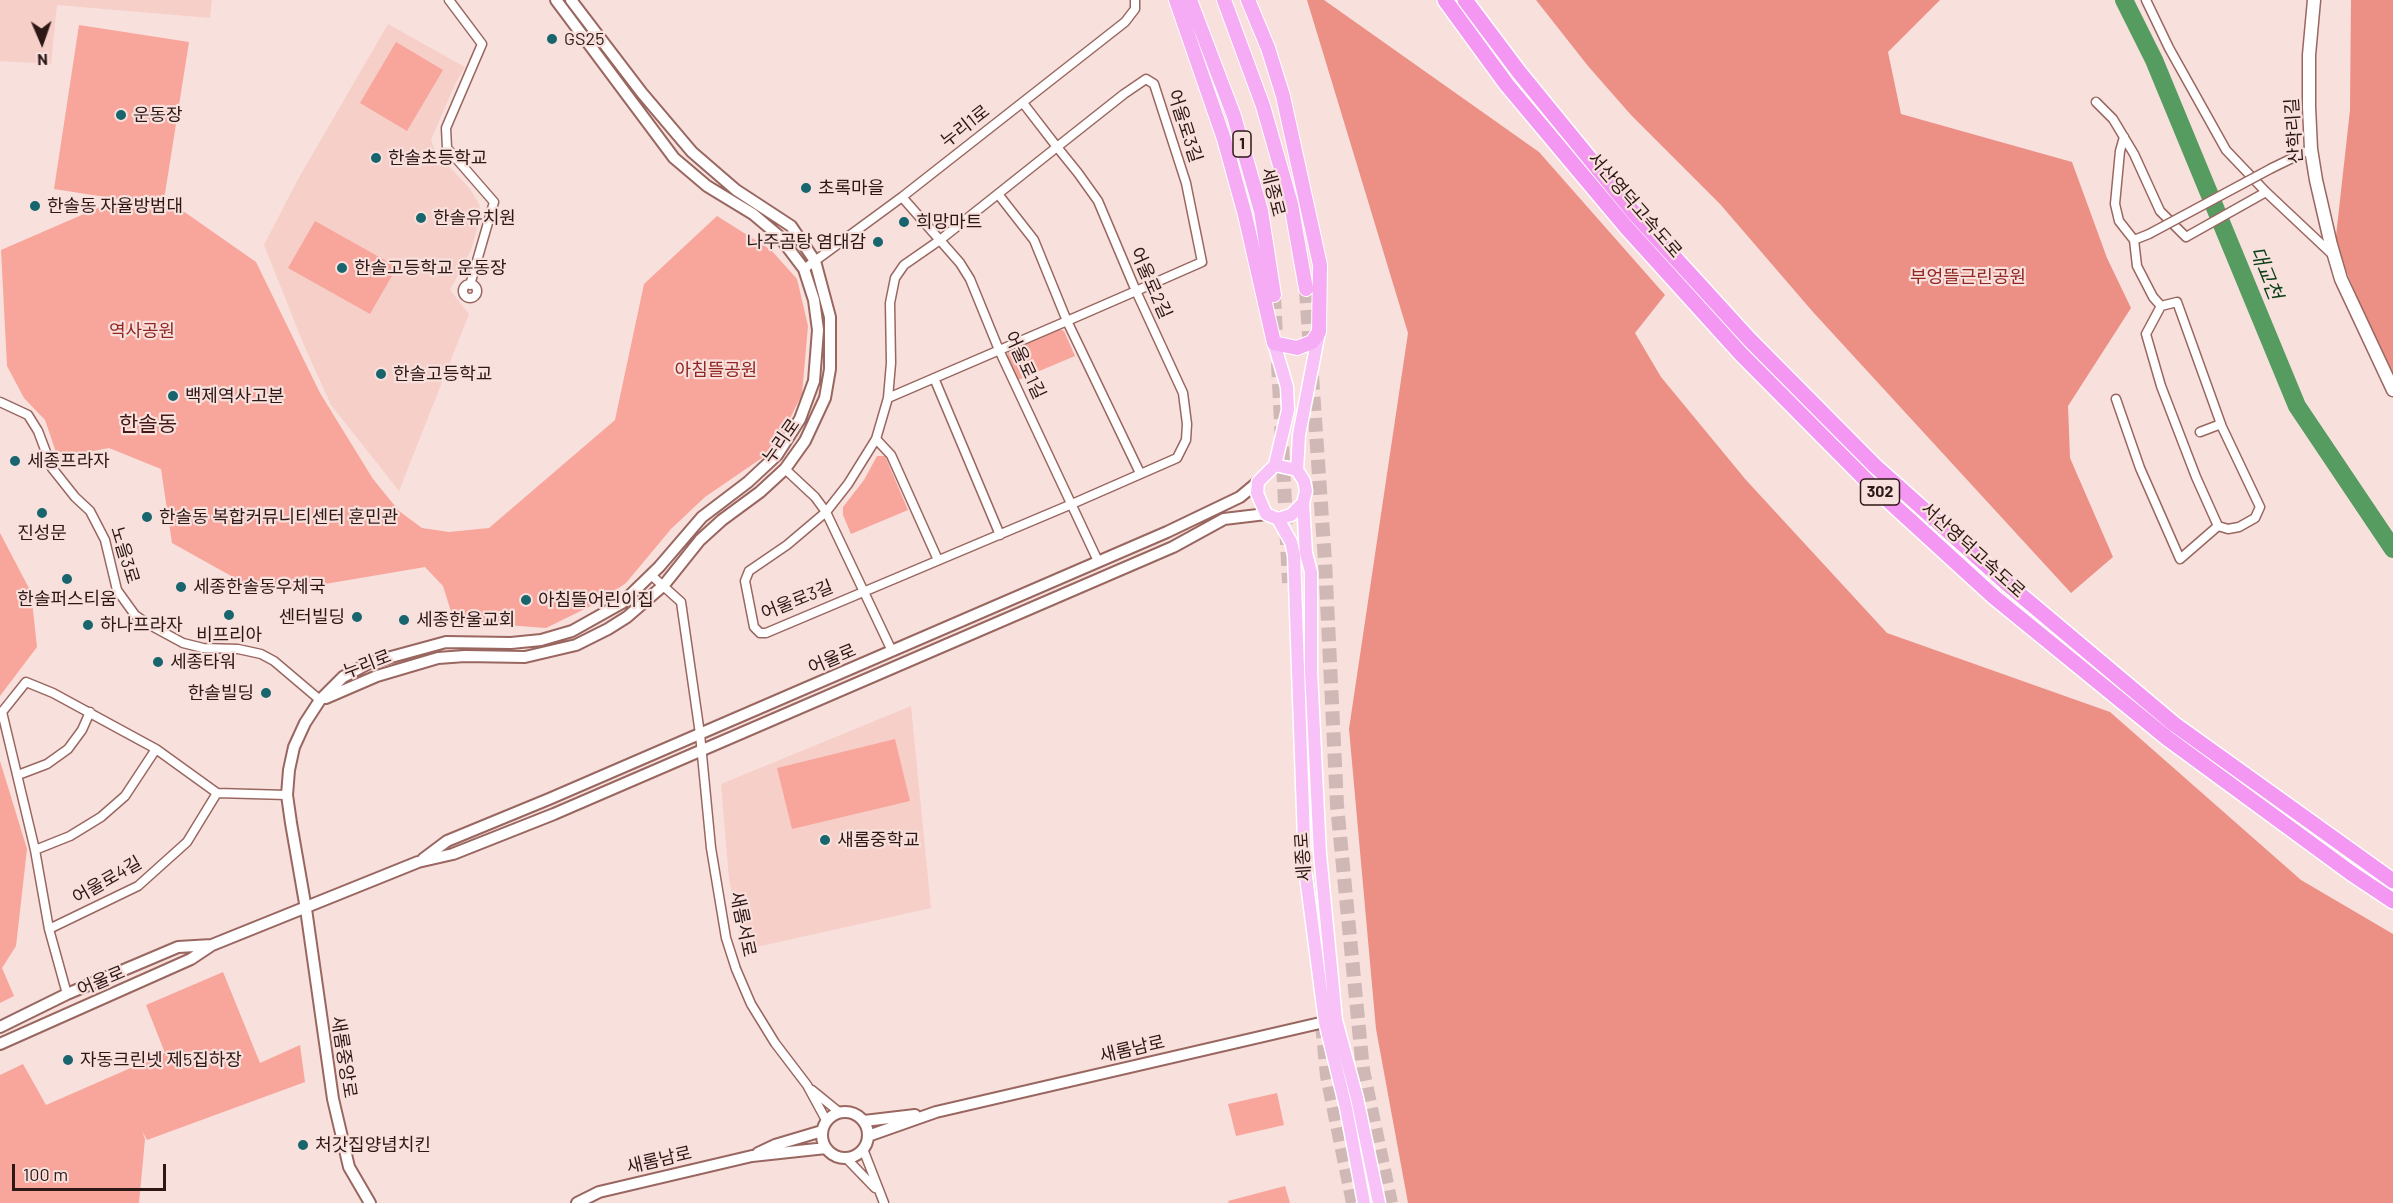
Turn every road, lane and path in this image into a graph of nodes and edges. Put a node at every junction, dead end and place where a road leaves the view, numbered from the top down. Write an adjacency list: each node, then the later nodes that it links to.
1 (449, 0): 27 (street)
2 (556, 0): 13 (street, 누리로)
3 (1135, 0): 15 (street, 누리1로)
4 (1176, 0): 34 (highway)
5 (1190, 0): 30 (highway, 세종로 / 1)
6 (1224, 0): 28 (highway, 세종로 / 1)
7 (1248, 0): 33 (highway)
8 (1445, 0): 73 (highway, 서산영덕고속도로 / 302)
9 (1465, 0): 72 (highway, 서산영덕고속도로 / 302)
10 (2146, 0): 19 (street, 산학리길)
11 (2314, 0): 18 (main road, 산학리길)
12 (575, 1): 13 (street); 25 (street, 누리로)
13 (565, 11): 26 (street, 누리로)
14 (2096, 102): 16 (street)
15 (1023, 103): 17 (street, 어울로2길); 21 (street, 누리1로)
16 (2124, 137): 19 (street); 23 (street)
17 (1057, 147): 20 (street, 어울로3길); 29 (street, 어울로2길); 29 (street, 어울로3길)
18 (2311, 148): 23 (street, bridge); 24 (main road, 산학리길)
19 (2266, 192): 24 (street, 산학리길)
20 (998, 194): 22 (street, 어울로3길); 32 (street)
21 (902, 197): 22 (street, 어울로1길); 25 (street, 누리1로)
22 (940, 240): 35 (street, 어울로1길); 38 (street, 어울로3길)
23 (2134, 240): 31 (street)
24 (2334, 257): 37 (main road, 산학리길)
25 (815, 261): 26 (street, 누리1로); 45 (street, 누리로)
26 (804, 269): 58 (street, 누리로)
27 (470, 285)
28 (1306, 289)
29 (1136, 291): 32 (street, 어울로3길); 47 (street, 어울로2길)
30 (1274, 295)
31 (2161, 306): 41 (street); 54 (street)
32 (1067, 321): 35 (street, 어울로3길); 47 (street)
33 (1319, 332): 34 (highway); 46 (main road, 세종로)
34 (1274, 343): 44 (main road)
35 (999, 350): 36 (street, 어울로3길); 50 (street, 어울로1길)
36 (934, 378): 38 (street, 어울로3길); 55 (street)
37 (2393, 390)
38 (888, 398): 43 (street, 어울로3길)
39 (2116, 399): 54 (street)
40 (0, 402): 62 (street, 노을3로)
41 (2221, 424): 42 (street); 54 (street)
42 (2200, 432)
43 (876, 439): 51 (street, 어울로3길); 56 (street)
44 (1275, 465): 46 (main road); 48 (main road)
45 (785, 469): 51 (street); 59 (street, 누리로)
46 (1297, 470): 49 (main road, 세종로)
47 (1140, 473): 50 (street, 어울로2길)
48 (1258, 482): 52 (main road); 57 (street, 어울로)
49 (1303, 503): 53 (main road); 78 (main road, 세종로)
50 (1072, 504): 55 (street, 어울로3길); 57 (street, 어울로1길)
51 (826, 512): 60 (street, 어울로3길); 60 (street, 어울로3길)
52 (1266, 514): 53 (main road); 66 (street, 어울로)
53 (1278, 519): 78 (main road, 세종로)
54 (2218, 526)
55 (1000, 535): 56 (street, 어울로3길)
56 (938, 560): 60 (street, 어울로3길)
57 (1098, 561): 61 (street, 어울로)
58 (651, 575): 59 (street, 새롬서로); 62 (street, 누리로)
59 (664, 585): 62 (street, 누리로); 64 (street, 새롬서로)
60 (865, 591): 61 (street)
61 (892, 651): 64 (street, 어울로)
62 (320, 700): 69 (street, 누리로)
63 (90, 712): 65 (street, 어울로4길); 67 (street); 67 (street, 어울로4길)
64 (700, 734): 66 (street, 새롬서로); 71 (street, 어울로)
65 (156, 749): 68 (street, 어울로4길); 70 (street)
66 (702, 750): 71 (street, 어울로); 81 (street, 새롬서로)
67 (18, 775): 70 (street, 어울로4길)
68 (217, 793): 69 (street); 75 (street, 어울로4길)
69 (287, 795): 74 (street, 누리로)
70 (36, 849): 75 (street, 어울로4길)
71 (418, 862): 74 (street, 어울로)
72 (2393, 881)
73 (2393, 901)
74 (306, 909): 76 (street, 어울로); 93 (street, 새롬중앙로)
75 (49, 929): 77 (street, 어울로4길)
76 (212, 945): 77 (street, 어울로); 80 (street, 어울로)
77 (67, 994): 79 (street, 어울로)
78 (1330, 1021): 83 (street, 새롬남로); 96 (main road, 세종로); 97 (main road, 세종로)
79 (0, 1027)
80 (0, 1044)
81 (807, 1085): 82 (street); 84 (street)
82 (838, 1112): 84 (street); 85 (street)
83 (936, 1112): 85 (street, 새롬남로); 87 (street, 새롬남로)
84 (826, 1120): 86 (street)
85 (864, 1121): 87 (street)
86 (822, 1131): 88 (street); 90 (street, 새롬남로)
87 (868, 1136): 89 (street)
88 (826, 1148): 90 (street, 새롬남로); 91 (street)
89 (863, 1149): 91 (street); 92 (street)
90 (752, 1156): 94 (street, 새롬남로)
91 (846, 1158): 92 (street)
92 (878, 1190): 95 (street)
93 (370, 1203)
94 (577, 1203)
95 (884, 1203)
96 (1364, 1203)
97 (1378, 1203)

